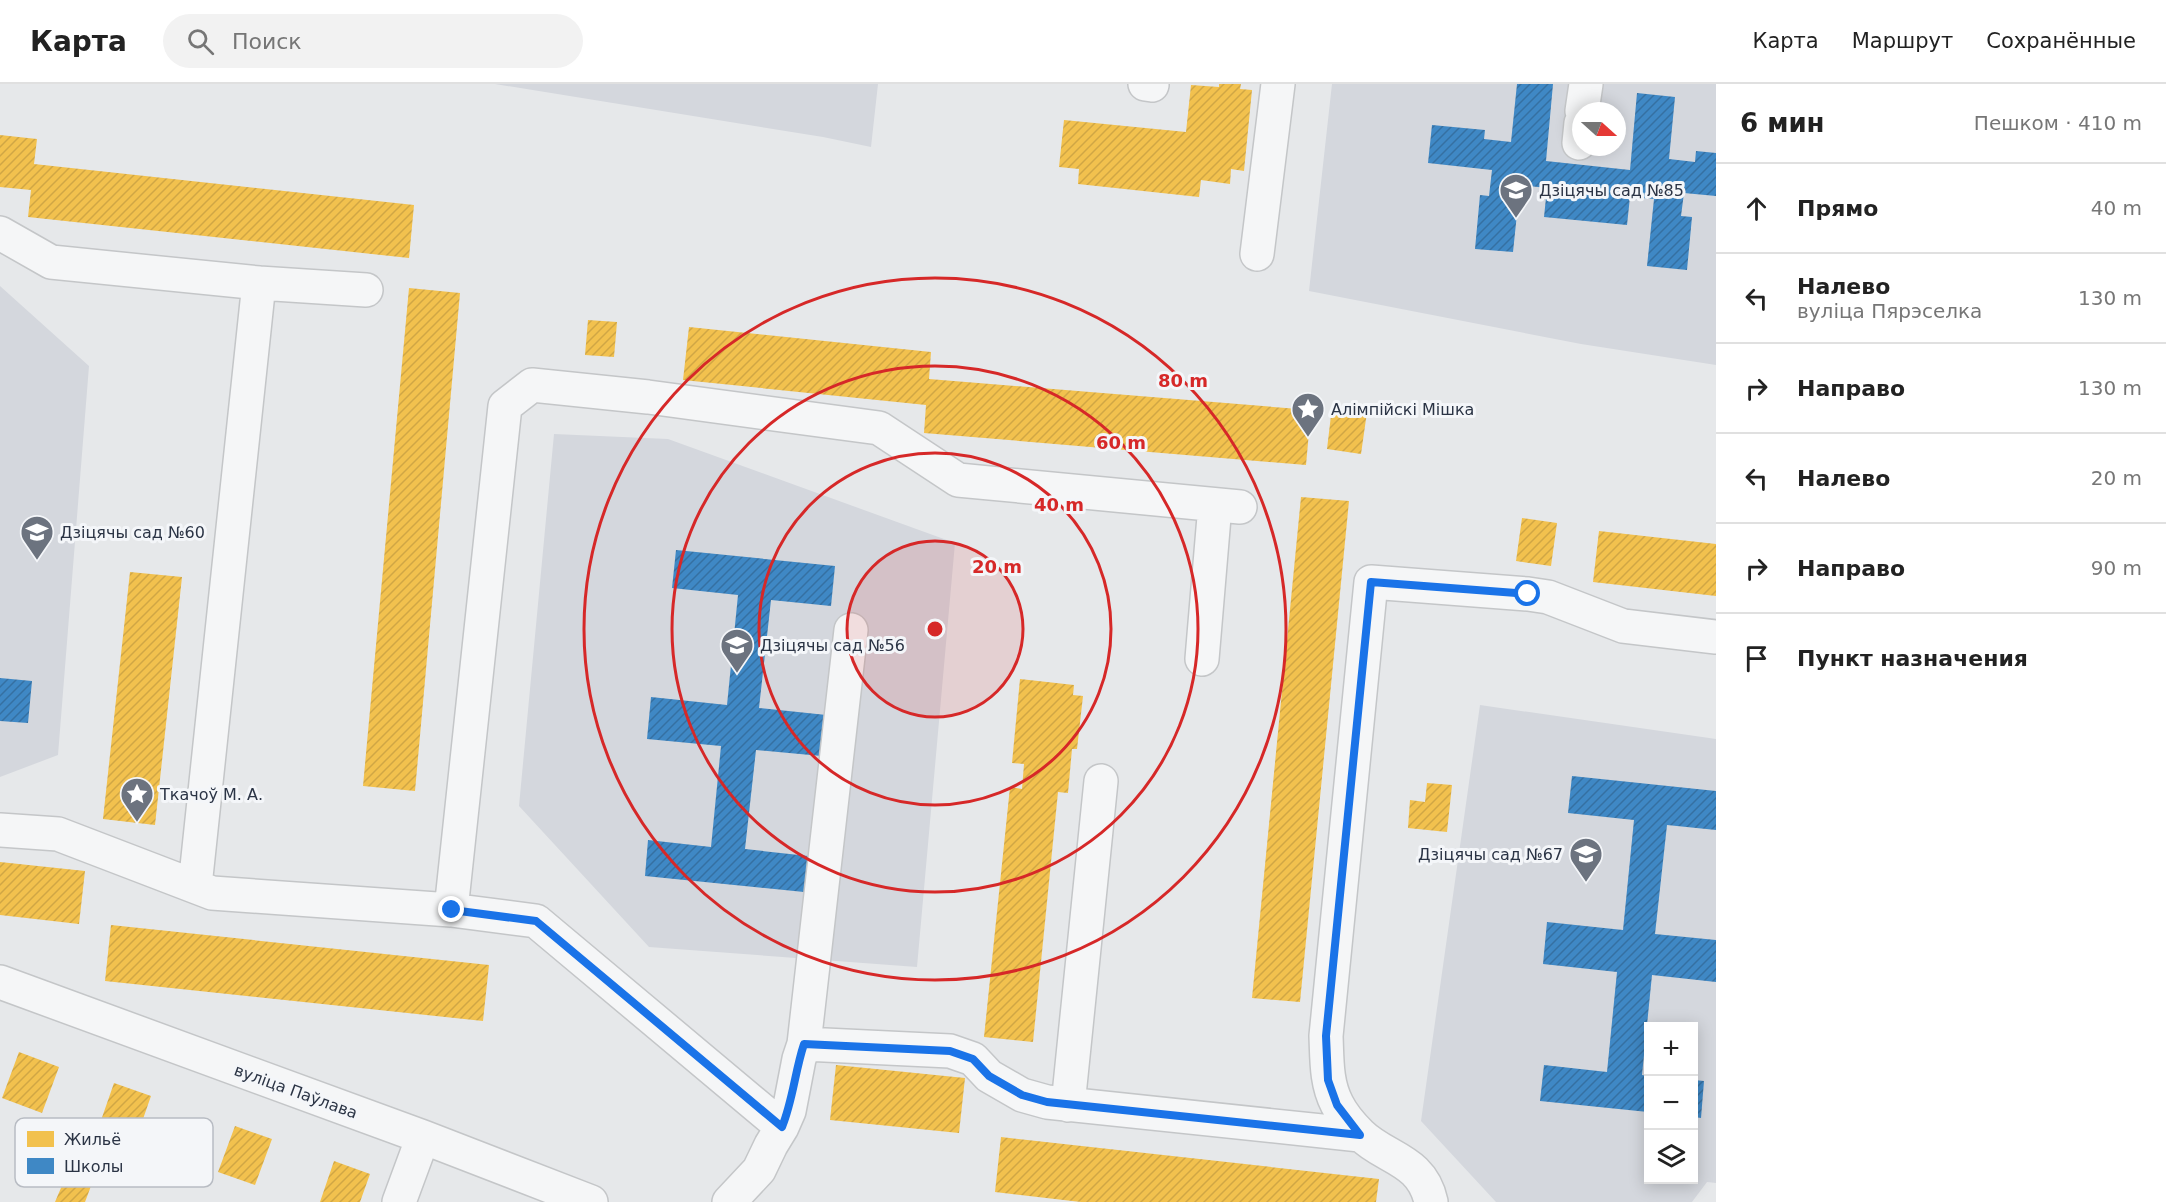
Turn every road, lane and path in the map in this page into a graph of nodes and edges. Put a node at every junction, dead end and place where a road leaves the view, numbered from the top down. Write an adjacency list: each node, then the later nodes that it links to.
1 (1278, 84): 5 (street)
2 (1586, 84): 3 (street)
3 (1584, 102)
4 (0, 232): 6 (street)
5 (1257, 254)
6 (259, 283): 7 (street); 13 (street)
7 (366, 290)
8 (851, 630): 16 (street)
9 (1716, 638): 19 (street)
10 (1202, 659): 14 (street)
11 (1101, 781): 17 (street)
12 (0, 830): 13 (street)
13 (195, 886): 14 (street)
14 (452, 910): 18 (street)
15 (0, 982): 20 (street, вуліца Паўлава)
16 (804, 1044): 17 (street); 18 (street)
17 (1068, 1105): 19 (street)
18 (782, 1127): 23 (street)
19 (1360, 1135): 24 (street)
20 (423, 1137): 21 (street); 22 (street, вуліца Паўлава)
21 (399, 1202)
22 (591, 1202)
23 (729, 1202)
24 (1431, 1202)

